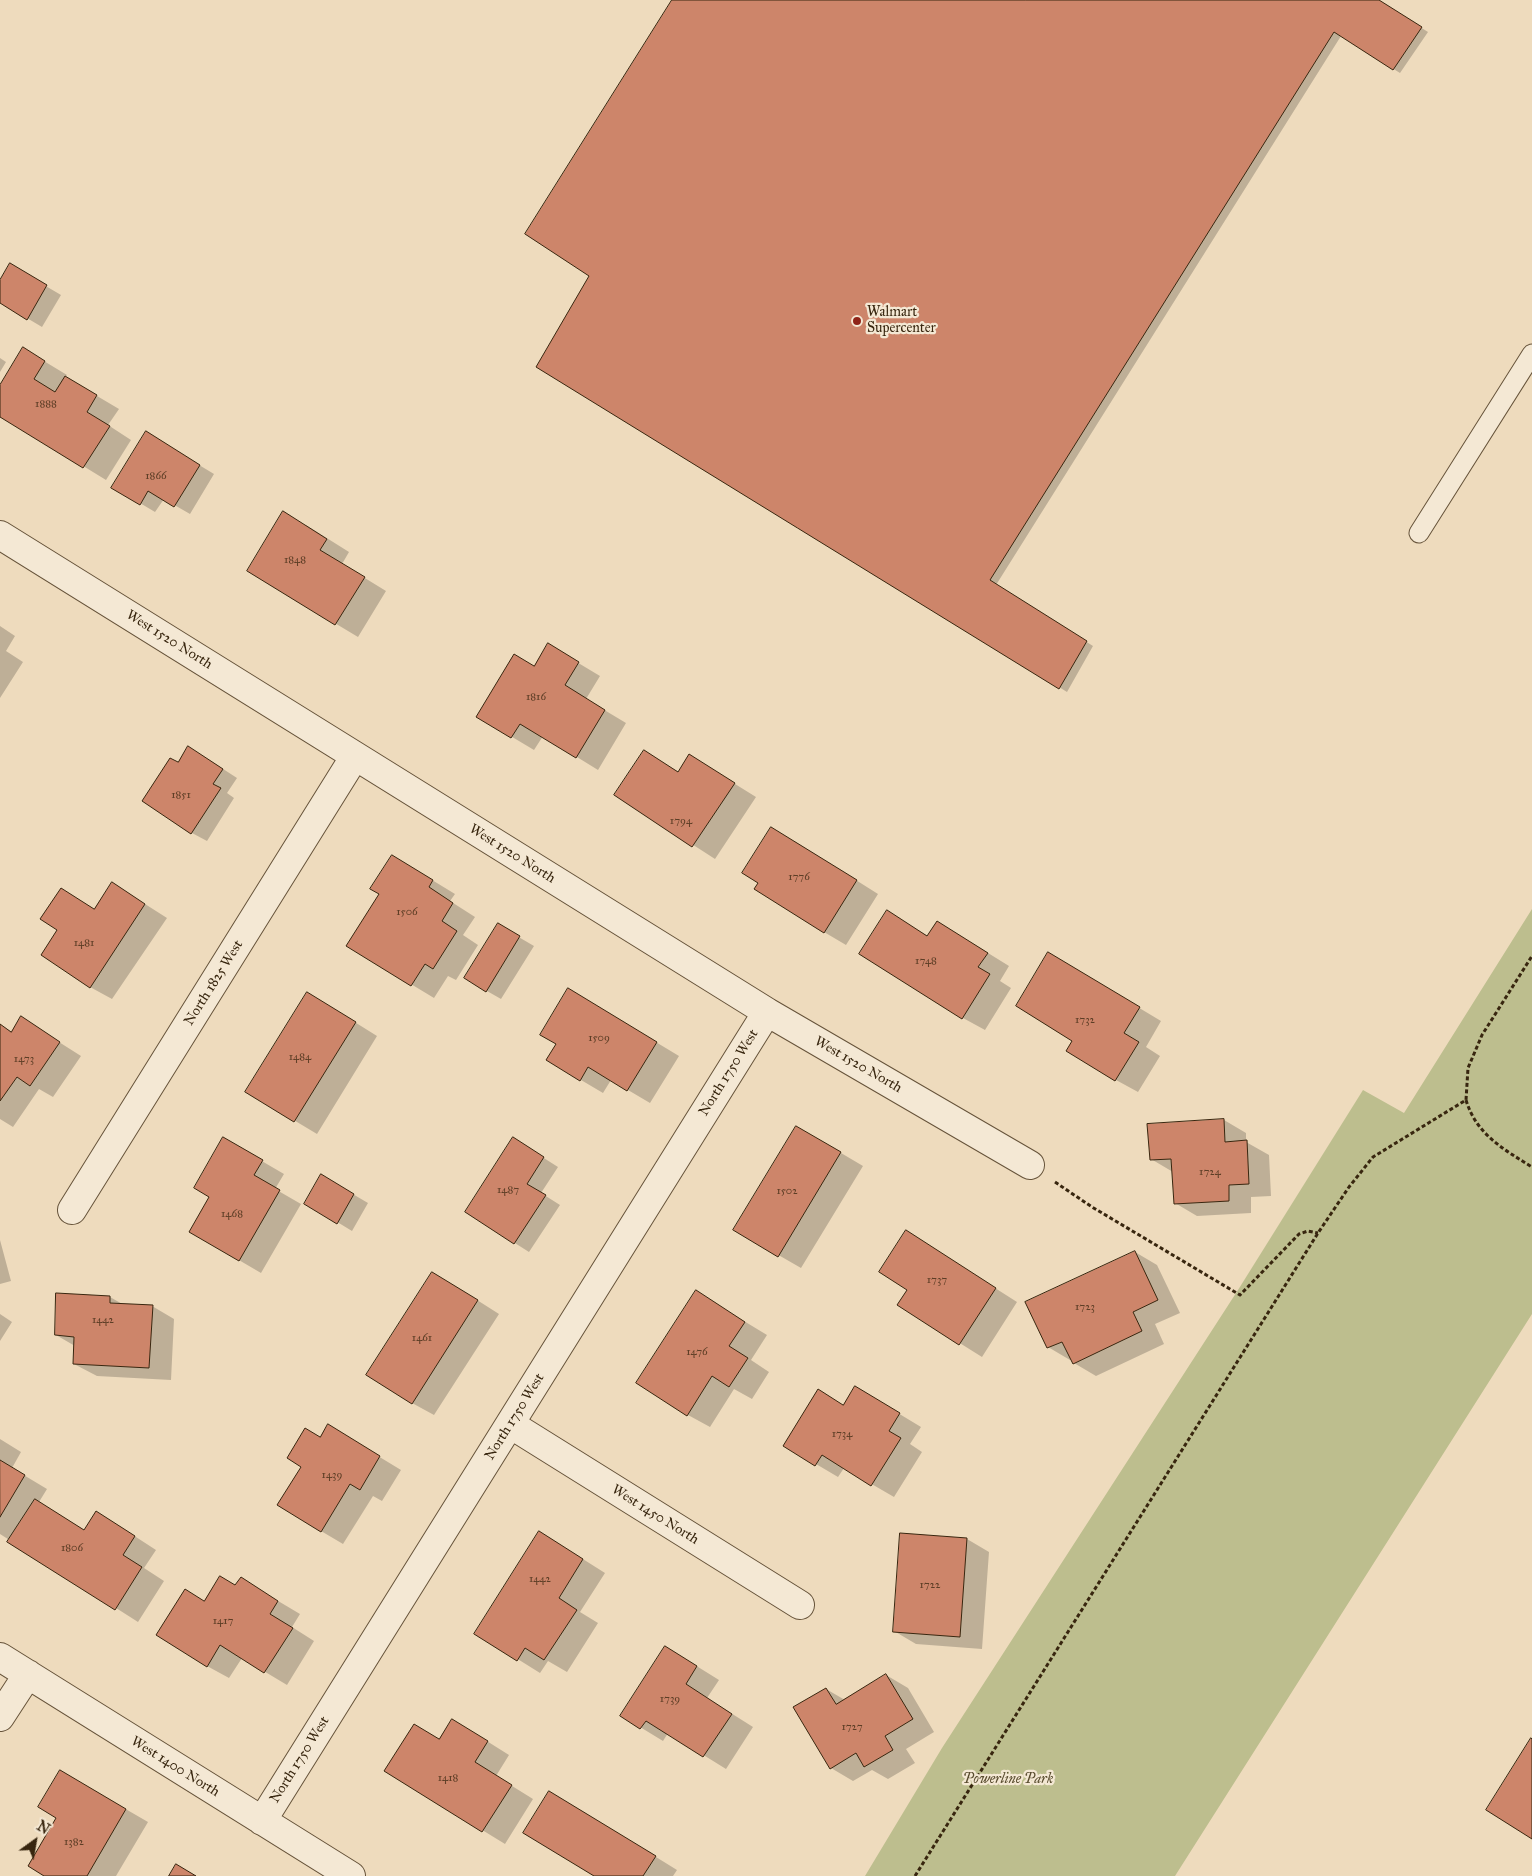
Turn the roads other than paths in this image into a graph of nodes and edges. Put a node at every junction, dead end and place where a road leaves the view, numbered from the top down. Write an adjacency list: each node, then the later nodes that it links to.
1 (1532, 354): 2 (lane)
2 (1419, 533)
3 (0, 535): 4 (street, West 1520 North)
4 (355, 756): 5 (street, West 1520 North); 7 (street, North 1825 West)
5 (767, 1012): 6 (street, West 1520 North); 8 (street, North 1750 West)
6 (1030, 1165)
7 (72, 1210)
8 (510, 1424): 9 (street, West 1450 North); 13 (street, North 1750 West)
9 (800, 1605)
10 (0, 1657): 11 (street, West 1400 North)
11 (28, 1674): 12 (street); 13 (street, West 1400 North)
12 (0, 1717)
13 (262, 1821): 14 (street, West 1400 North)
14 (350, 1876)

